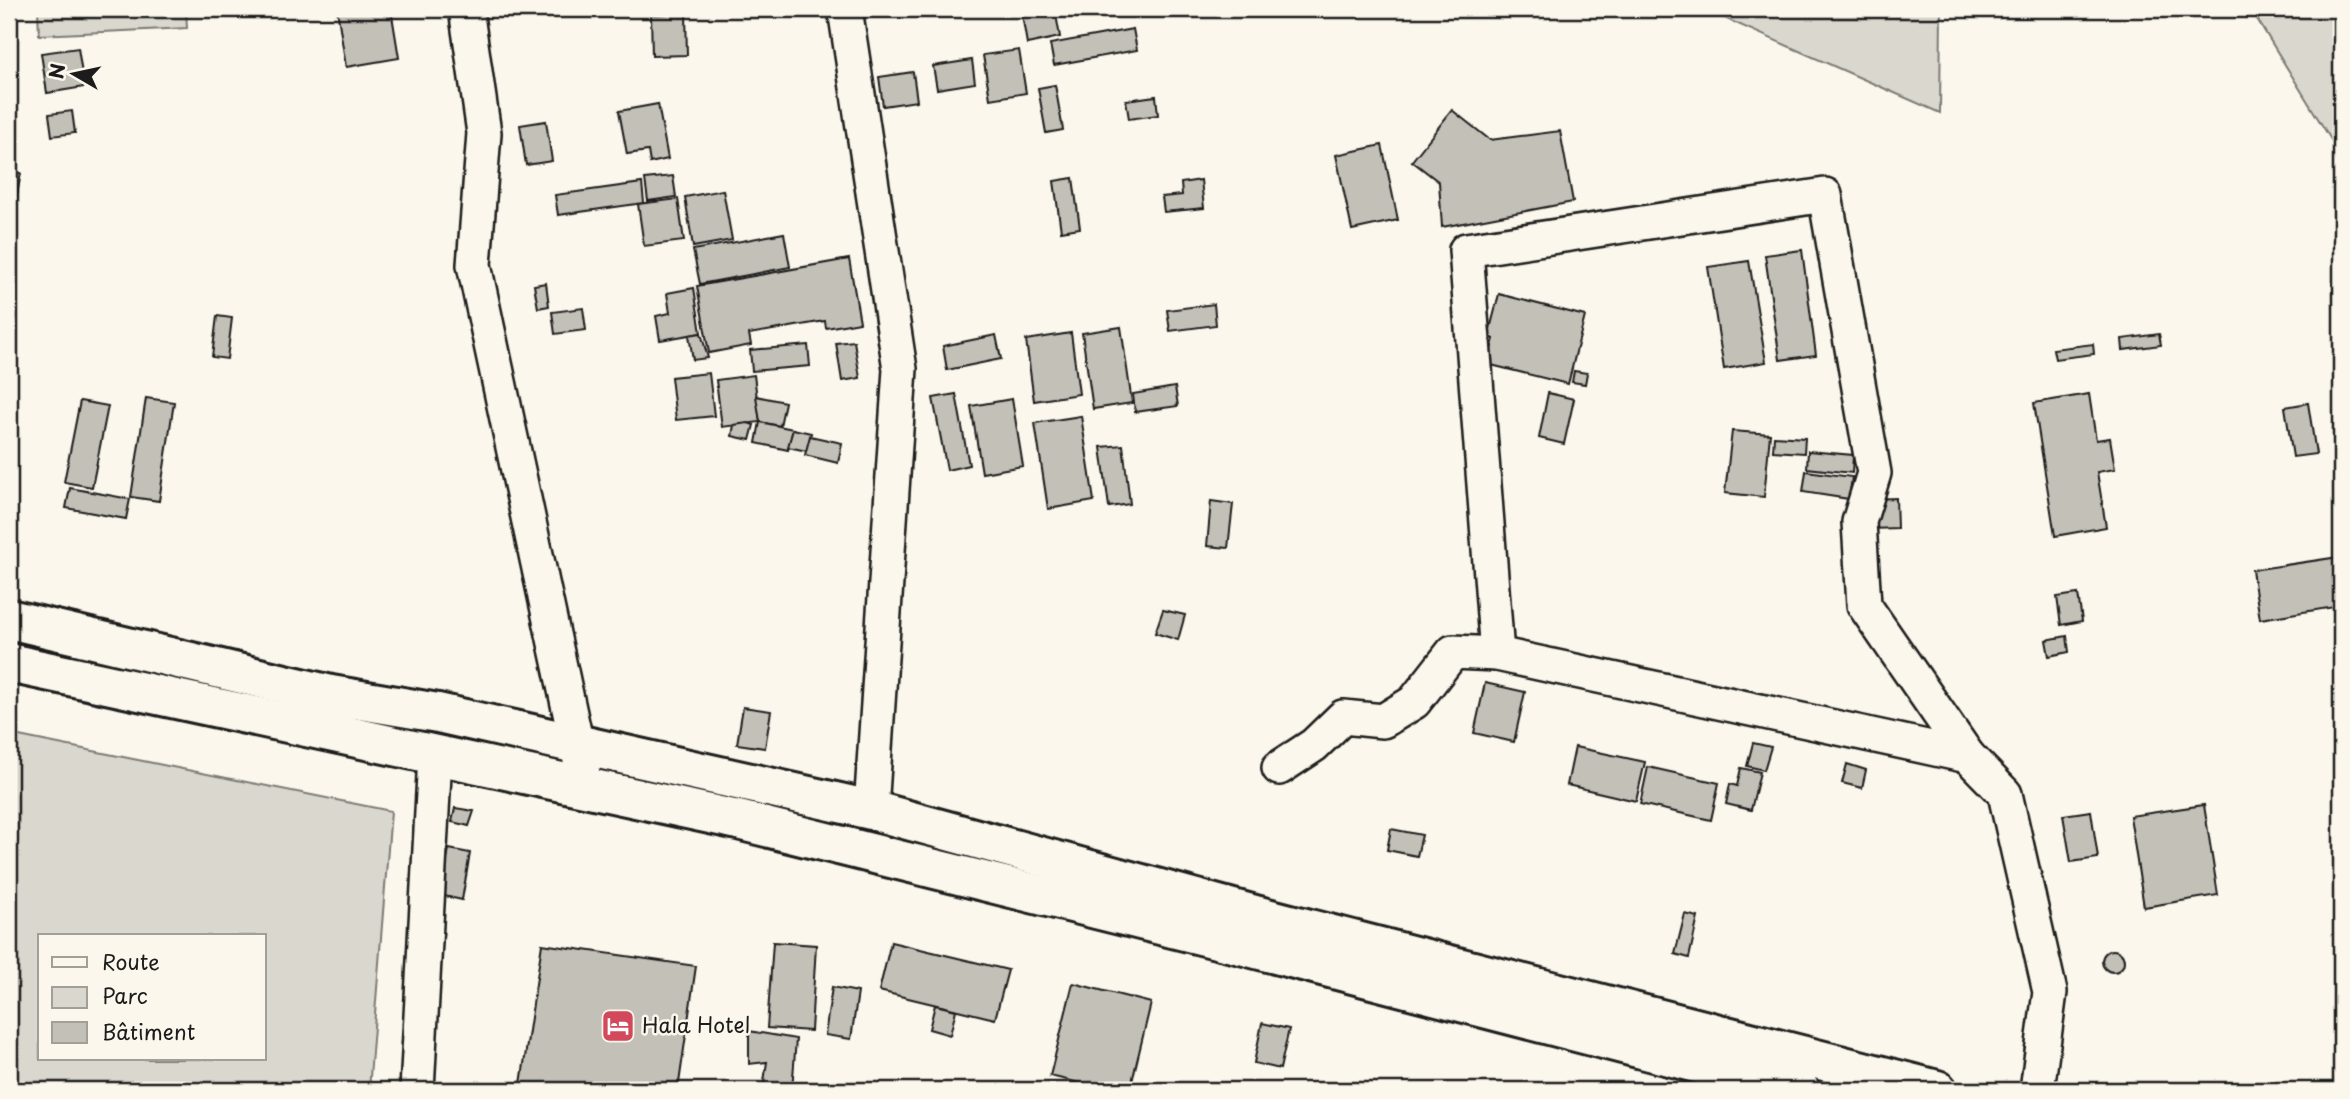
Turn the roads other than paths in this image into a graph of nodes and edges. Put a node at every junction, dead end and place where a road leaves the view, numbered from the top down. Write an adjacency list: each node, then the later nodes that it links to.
1 (466, 9): 8 (street)
2 (845, 9): 13 (street)
3 (9, 619): 4 (main road)
4 (96, 640): 7 (main road); 8 (main road)
5 (1497, 654): 10 (street); 10 (street); 11 (street)
6 (9, 663): 7 (main road)
7 (89, 680): 9 (main road)
8 (575, 743): 12 (street); 13 (main road)
9 (435, 756): 12 (main road); 14 (street)
10 (1968, 756): 17 (street)
11 (1279, 768)
12 (586, 788): 15 (main road)
13 (871, 810): 16 (main road)
14 (417, 1090)
15 (1800, 1090)
16 (1937, 1090)
17 (2037, 1090)

